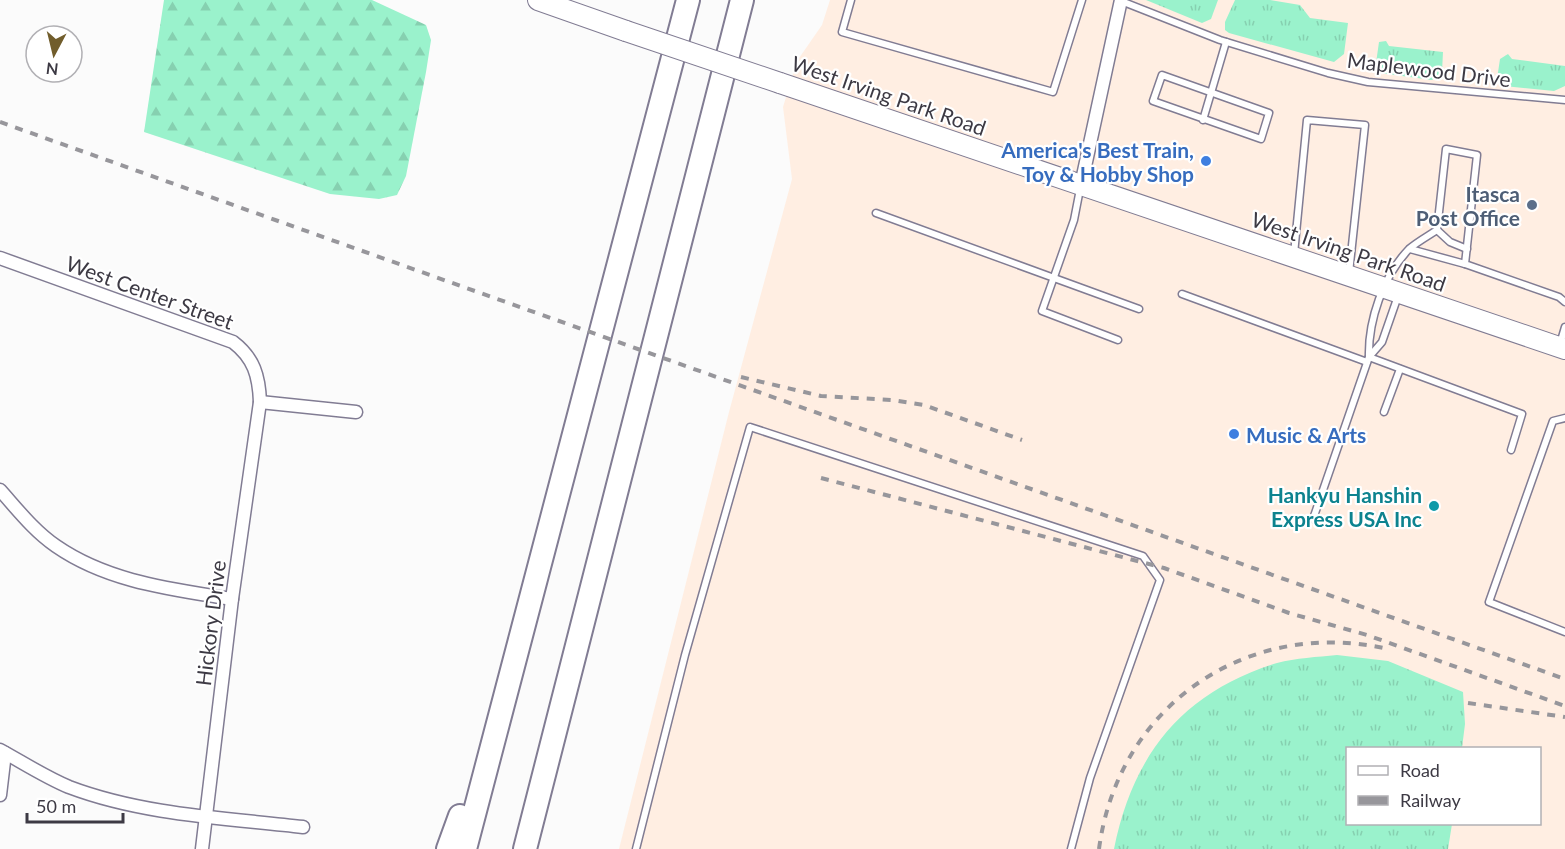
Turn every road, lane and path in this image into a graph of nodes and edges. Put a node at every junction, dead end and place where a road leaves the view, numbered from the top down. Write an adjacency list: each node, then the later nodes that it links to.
1 (538, 0): 13 (main road, West Irving Park Road, bridge)
2 (688, 0): 41 (highway)
3 (742, 0): 12 (highway)
4 (754, 0): 12 (highway)
5 (851, 0): 6 (lane)
6 (1082, 0)
7 (1119, 0): 8 (lane, Maplewood Drive); 13 (street)
8 (1226, 42): 9 (lane); 10 (lane, Maplewood Drive)
9 (1211, 93): 11 (lane); 11 (lane); 11 (lane)
10 (1565, 100)
11 (1203, 120)
12 (706, 147): 49 (highway)
13 (1081, 185): 19 (main road, West Irving Park Road); 22 (lane)
14 (876, 213): 22 (lane)
15 (1437, 230): 16 (lane); 17 (lane); 17 (lane)
16 (1410, 249): 20 (lane); 23 (lane)
17 (1467, 249): 20 (lane)
18 (0, 258): 32 (street, West Center Street)
19 (1294, 258): 21 (main road, West Irving Park Road); 21 (lane)
20 (1465, 264): 25 (lane)
21 (1349, 276): 23 (main road, West Irving Park Road)
22 (1052, 278): 26 (lane); 28 (lane)
23 (1391, 291): 29 (main road, West Irving Park Road); 30 (lane); 30 (lane)
24 (1182, 294): 30 (lane)
25 (1565, 302)
26 (1139, 309)
27 (1565, 327): 29 (lane)
28 (1118, 340)
29 (1562, 348)
30 (1368, 360): 31 (lane); 38 (lane)
31 (1400, 369): 34 (lane); 36 (lane)
32 (260, 402): 33 (street); 39 (street, Hickory Drive)
33 (356, 412)
34 (1384, 412)
35 (1565, 418): 40 (lane)
36 (1511, 450)
37 (0, 490): 39 (street)
38 (1313, 519)
39 (232, 599): 44 (street, Hickory Drive)
40 (1565, 632)
41 (505, 694): 47 (highway); 48 (highway)
42 (2, 751): 43 (street); 44 (street)
43 (0, 795)
44 (206, 816): 45 (street); 46 (street, Hickory Drive)
45 (303, 827)
46 (202, 849)
47 (448, 849)
48 (465, 849)
49 (525, 849)
50 (636, 849): 51 (lane)
51 (1071, 849)

